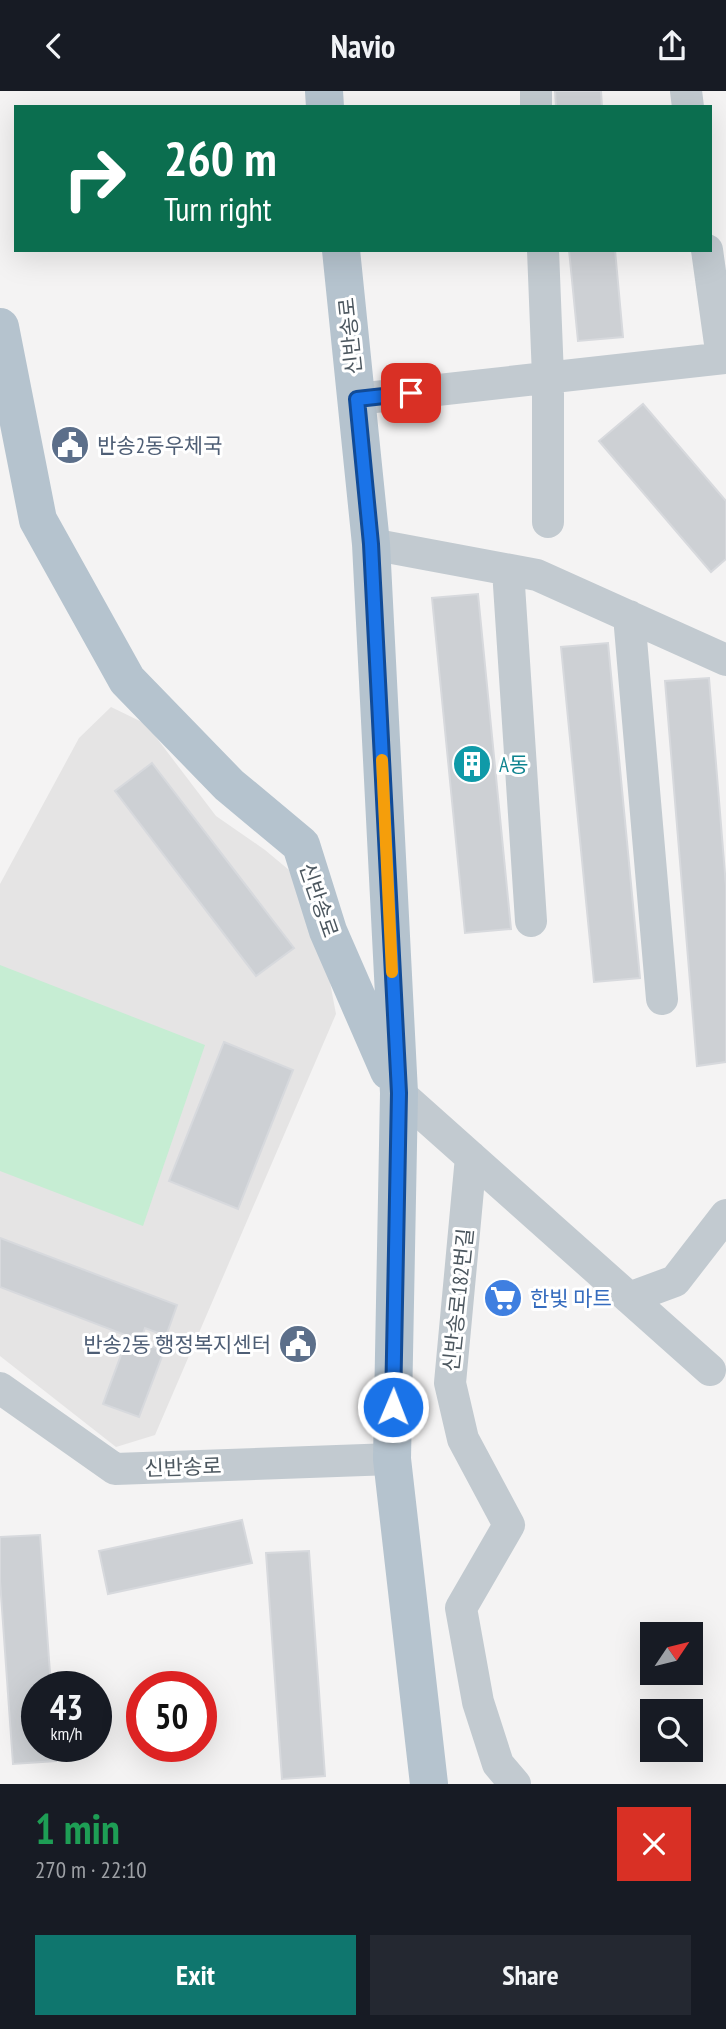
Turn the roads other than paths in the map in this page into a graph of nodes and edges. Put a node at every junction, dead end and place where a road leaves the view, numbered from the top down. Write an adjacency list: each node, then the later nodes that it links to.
1 (341, 252): 8 (main road, 신반송로)
2 (542, 252): 6 (street)
3 (707, 252): 5 (street)
4 (0, 327): 7 (main road, 신반송로)
5 (724, 358): 6 (street)
6 (548, 377): 8 (street); 9 (street)
7 (5, 379): 16 (main road, 신반송로)
8 (357, 399): 10 (main road, 신반송로)
9 (548, 522)
10 (371, 544): 11 (street); 16 (main road, 신반송로)
11 (508, 570): 12 (street); 14 (street)
12 (629, 616): 13 (street); 15 (street)
13 (726, 660)
14 (531, 921)
15 (662, 999)
16 (399, 1093): 17 (street); 22 (main road, 신반송로)
17 (471, 1157): 19 (street); 24 (street, 신반송로182번길)
18 (726, 1215): 19 (street)
19 (629, 1298): 20 (street)
20 (710, 1370)
21 (0, 1388): 22 (street, 신반송로)
22 (392, 1459): 23 (main road, 신반송로)
23 (429, 1784)
24 (515, 1784)

